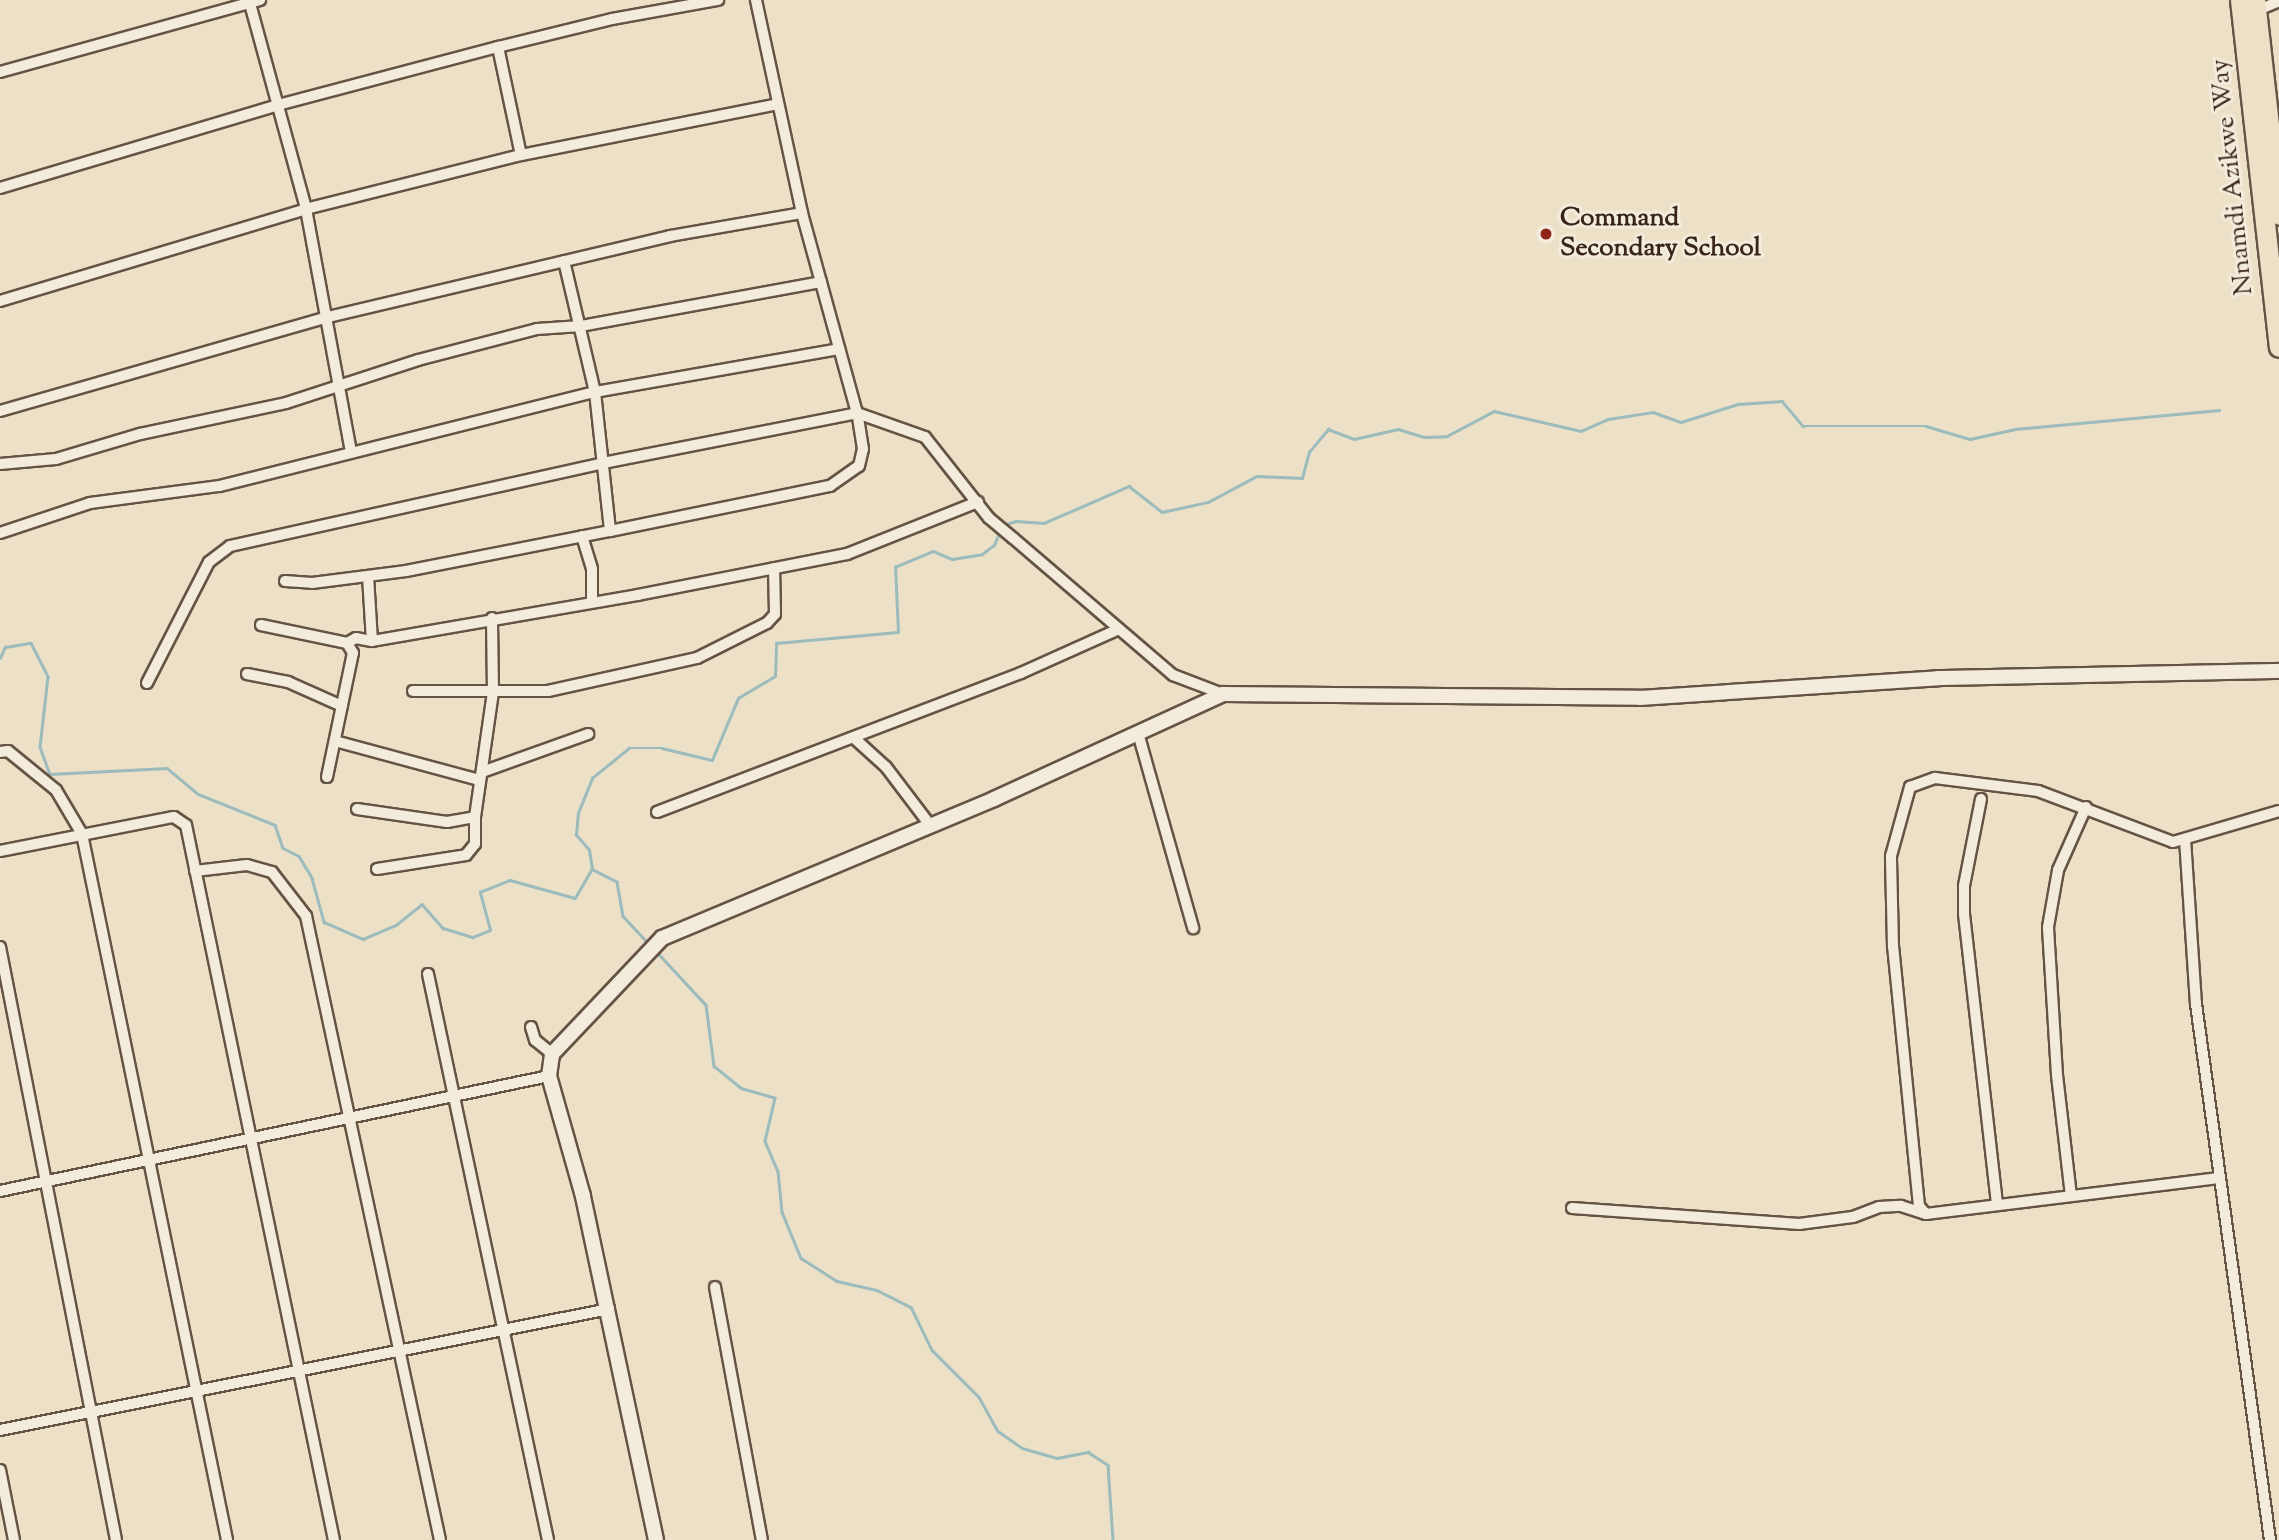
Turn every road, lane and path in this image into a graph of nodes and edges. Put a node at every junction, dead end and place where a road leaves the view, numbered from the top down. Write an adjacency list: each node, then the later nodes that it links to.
1 (718, 0): 6 (street)
2 (756, 0): 8 (street)
3 (253, 1): 7 (street); 10 (street)
4 (2279, 1): 5 (street)
5 (2251, 4): 9 (highway, Nnamdi Azikwe Way); 21 (highway, Nnamdi Azikwe Way)
6 (498, 47): 10 (street); 11 (street)
7 (0, 72)
8 (778, 104): 11 (street); 14 (street)
9 (2273, 104): 15 (highway, Nnamdi Azikwe Way)
10 (278, 105): 12 (street); 13 (street)
11 (520, 155): 13 (street)
12 (0, 188)
13 (306, 208): 18 (street); 19 (street)
14 (802, 212): 16 (street); 17 (street)
15 (2279, 215)
16 (564, 261): 19 (street); 20 (street)
17 (821, 282): 20 (street); 22 (street)
18 (0, 301)
19 (324, 318): 23 (street); 25 (street)
20 (581, 326): 23 (street); 24 (street)
21 (2279, 347)
22 (839, 349): 24 (street); 26 (street)
23 (340, 387): 27 (street); 29 (street)
24 (595, 392): 27 (street); 28 (street)
25 (0, 411)
26 (857, 413): 28 (street); 30 (street); 31 (street)
27 (351, 452): 32 (street)
28 (603, 463): 31 (street); 45 (street)
29 (0, 464)
30 (978, 502): 34 (street); 40 (street)
31 (610, 531): 33 (street)
32 (0, 533)
33 (582, 536): 35 (street); 37 (street)
34 (774, 568): 37 (street); 47 (street)
35 (368, 576): 36 (street); 41 (street)
36 (285, 581)
37 (592, 603): 38 (street)
38 (492, 618): 41 (street); 47 (street)
39 (261, 625): 42 (street)
40 (1119, 629): 48 (street); 52 (street)
41 (372, 641): 42 (street)
42 (347, 643): 49 (street)
43 (2279, 671): 48 (street)
44 (247, 674): 49 (street)
45 (147, 683)
46 (413, 691): 47 (street)
47 (493, 692): 55 (street)
48 (1223, 694): 50 (street)
49 (342, 706): 53 (street)
50 (1138, 733): 63 (street); 69 (street)
51 (588, 734): 55 (street)
52 (854, 738): 61 (street); 63 (street)
53 (335, 740): 55 (street); 56 (street)
54 (0, 752): 64 (street)
55 (481, 776): 62 (street)
56 (327, 778)
57 (1981, 799): 83 (street)
58 (2086, 807): 65 (street); 82 (street); 85 (street)
59 (357, 809): 62 (street)
60 (2279, 811): 65 (street)
61 (657, 813)
62 (475, 817): 67 (street)
63 (930, 825): 73 (street)
64 (82, 834): 66 (street); 68 (street); 78 (street)
65 (2185, 839): 79 (street)
66 (0, 850)
67 (377, 869)
68 (195, 871): 76 (street); 77 (street)
69 (1194, 928)
70 (0, 947): 80 (street)
71 (428, 974): 75 (street)
72 (531, 1027): 73 (street)
73 (552, 1054): 74 (street)
74 (549, 1076): 75 (street); 87 (street)
75 (453, 1098): 76 (street); 88 (street)
76 (352, 1118): 77 (street); 89 (street)
77 (250, 1138): 78 (street); 90 (street)
78 (151, 1158): 80 (street); 91 (street)
79 (2219, 1178): 82 (street); 103 (street)
80 (48, 1181): 81 (street); 92 (street)
81 (0, 1191)
82 (2071, 1196): 83 (street)
83 (1997, 1205): 85 (street)
84 (1572, 1208): 85 (street)
85 (1926, 1214)
86 (715, 1287): 102 (street)
87 (609, 1309): 88 (street); 101 (street)
88 (504, 1331): 89 (street); 100 (street)
89 (401, 1351): 90 (street); 99 (street)
90 (300, 1371): 91 (street); 98 (street)
91 (197, 1394): 92 (street); 97 (street)
92 (89, 1414): 93 (street); 96 (street)
93 (0, 1430)
94 (0, 1470): 95 (street)
95 (14, 1540)
96 (116, 1540)
97 (227, 1540)
98 (334, 1540)
99 (440, 1540)
100 (548, 1540)
101 (656, 1540)
102 (762, 1540)
103 (2270, 1540)

